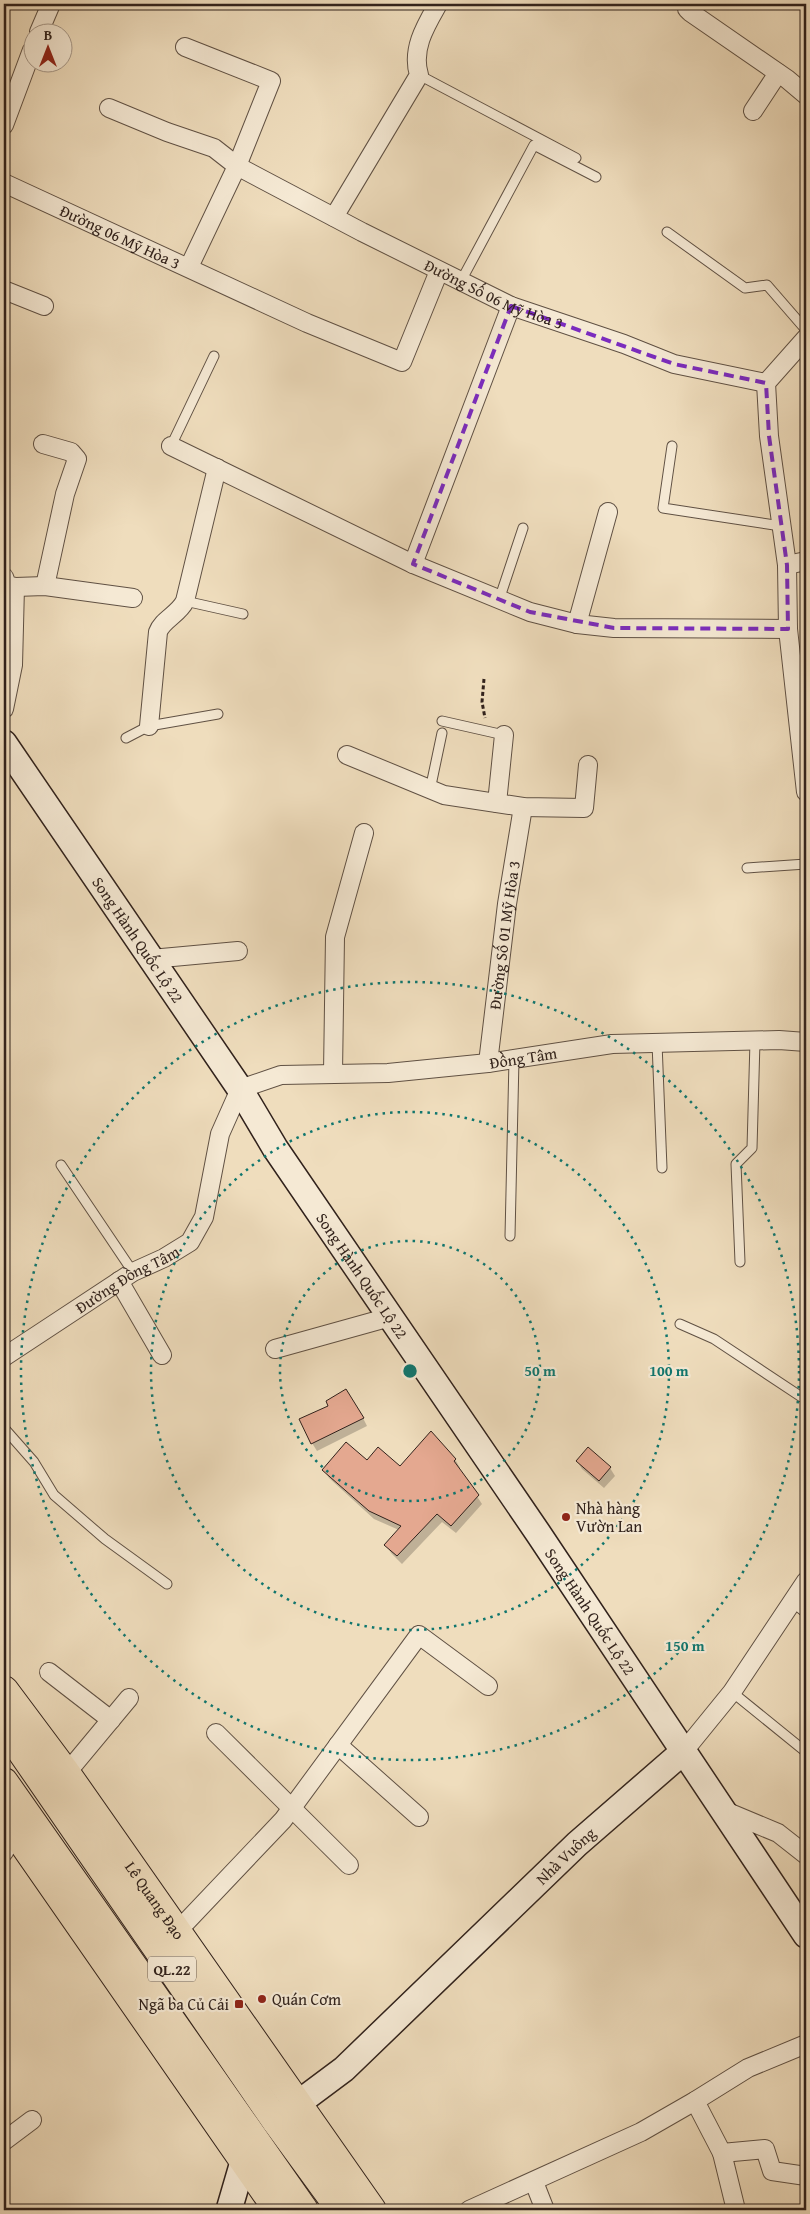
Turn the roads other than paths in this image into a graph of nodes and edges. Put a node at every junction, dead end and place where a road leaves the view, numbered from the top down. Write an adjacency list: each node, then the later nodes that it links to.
1 (50, 4): 4 (street)
2 (438, 4): 8 (street)
3 (687, 4): 7 (street)
4 (43, 22)
5 (186, 47): 14 (street, Đường 06 Mỹ Hòa 3)
6 (24, 72): 12 (street)
7 (778, 72): 9 (street); 11 (street)
8 (419, 74): 13 (lane); 17 (street)
9 (806, 95)
10 (109, 108): 14 (street, Đường Số 06 Mỹ Hòa 3)
11 (753, 111)
12 (4, 125)
13 (576, 158)
14 (237, 166): 17 (street, Đường Số 06 Mỹ Hòa 3); 19 (street, Đường 06 Mỹ Hòa 3)
15 (596, 177): 21 (lane)
16 (4, 183): 19 (street, Đường 06 Mỹ Hòa 3)
17 (334, 216): 20 (street, Đường Số 06 Mỹ Hòa 3)
18 (667, 232): 25 (lane)
19 (190, 267): 20 (street)
20 (439, 271): 21 (street, Đường Số 06 Mỹ Hòa 3)
21 (460, 281): 24 (street, Đường Số 06 Mỹ Hòa 3)
22 (4, 290): 23 (street)
23 (44, 306)
24 (511, 306): 28 (street, Đường Số 06 Mỹ Hòa 3); 37 (street)
25 (806, 330)
26 (806, 338): 28 (street)
27 (214, 356): 30 (lane)
28 (766, 384): 34 (street)
29 (43, 444): 40 (street)
30 (171, 446): 32 (street)
31 (672, 446): 34 (lane)
32 (217, 468): 37 (street); 43 (street)
33 (608, 512): 45 (street)
34 (782, 526): 38 (street)
35 (523, 528): 42 (lane)
36 (806, 561): 38 (street)
37 (413, 564): 42 (street)
38 (787, 565): 46 (street)
39 (9, 582): 40 (street); 48 (street)
40 (45, 586): 41 (street)
41 (133, 598)
42 (499, 600): 45 (street)
43 (185, 601): 44 (lane); 51 (street)
44 (243, 614)
45 (577, 624): 46 (street)
46 (788, 629): 47 (street)
47 (799, 651): 59 (street)
48 (4, 709)
49 (218, 714): 51 (lane)
50 (442, 721): 53 (lane)
51 (150, 726): 54 (lane)
52 (442, 733): 58 (lane)
53 (504, 735): 60 (street)
54 (126, 738)
55 (4, 743): 66 (street, Song Hành Quốc Lộ 22)
56 (347, 756): 58 (street)
57 (588, 765): 61 (street)
58 (430, 790): 60 (street)
59 (806, 792)
60 (497, 803): 61 (street)
61 (524, 807): 71 (street, Đường Số 01 Mỹ Hòa 3)
62 (364, 833): 72 (street)
63 (806, 864): 64 (lane)
64 (747, 868)
65 (238, 951): 66 (street)
66 (152, 959): 73 (street, Song Hành Quốc Lộ 22)
67 (755, 1041): 68 (street, Đồng Tâm); 69 (street, Đồng Tâm); 77 (lane)
68 (806, 1042)
69 (657, 1043): 70 (street, Đồng Tâm); 75 (lane)
70 (514, 1059): 71 (street, Đồng Tâm); 76 (lane)
71 (488, 1063): 72 (street, Đồng Tâm)
72 (333, 1073): 73 (street, Đồng Tâm)
73 (240, 1088): 78 (street, Đường Đồng Tâm); 79 (street, Song Hành Quốc Lộ 22)
74 (61, 1164): 78 (lane)
75 (662, 1168)
76 (510, 1236)
77 (740, 1262)
78 (126, 1276): 82 (street); 83 (street, Đường Đồng Tâm)
79 (390, 1317): 81 (street); 99 (street, Song Hành Quốc Lộ 22)
80 (680, 1324): 84 (lane)
81 (274, 1349)
82 (162, 1355)
83 (4, 1357)
84 (806, 1400)
85 (4, 1428): 87 (lane)
86 (806, 1581): 88 (street, Nhà Vuông)
87 (167, 1584)
88 (792, 1602): 89 (lane); 93 (street, Nhà Vuông)
89 (806, 1613)
90 (49, 1672): 95 (street)
91 (488, 1686): 98 (street)
92 (4, 1690): 102 (highway, Lê Quang Đạo / QL.22)
93 (732, 1692): 99 (street, Nhà Vuông); 100 (lane)
94 (129, 1698): 95 (street)
95 (111, 1720): 102 (street)
96 (4, 1726): 102 (highway, Lê Quang Đạo / QL.22)
97 (216, 1732): 103 (street)
98 (338, 1744): 103 (street); 105 (street)
99 (684, 1751): 104 (street, Song Hành Quốc Lộ 22); 113 (street, Nhà Vuông)
100 (806, 1752)
101 (4, 1782): 117 (highway, QL.22)
102 (58, 1783): 110 (highway, Lê Quang Đạo / QL.22)
103 (291, 1809): 108 (street); 110 (street)
104 (723, 1810): 107 (street); 109 (street, Song Hành Quốc Lộ 22)
105 (419, 1817)
106 (7, 1833): 117 (highway, QL.22)
107 (806, 1855)
108 (348, 1865)
109 (806, 1935)
110 (168, 1941): 113 (highway, Lê Quang Đạo / QL.22); 115 (highway, Lê Quang Đạo / QL.22)
111 (806, 2044): 112 (street)
112 (695, 2101): 118 (street); 120 (street)
113 (296, 2103): 115 (street, Nhà Vuông); 125 (highway, Lê Quang Đạo / QL.22)
114 (32, 2120): 116 (street)
115 (276, 2121): 117 (street, Nhà Vuông); 124 (highway, Lê Quang Đạo / QL.22)
116 (4, 2140)
117 (250, 2152): 121 (street); 122 (highway, QL.22); 123 (highway, QL.22)
118 (722, 2153): 119 (street); 128 (street)
119 (806, 2176)
120 (534, 2182): 126 (street); 127 (street)
121 (229, 2210)
122 (278, 2210)
123 (304, 2210)
124 (340, 2210)
125 (372, 2210)
126 (469, 2210)
127 (545, 2210)
128 (736, 2210)

